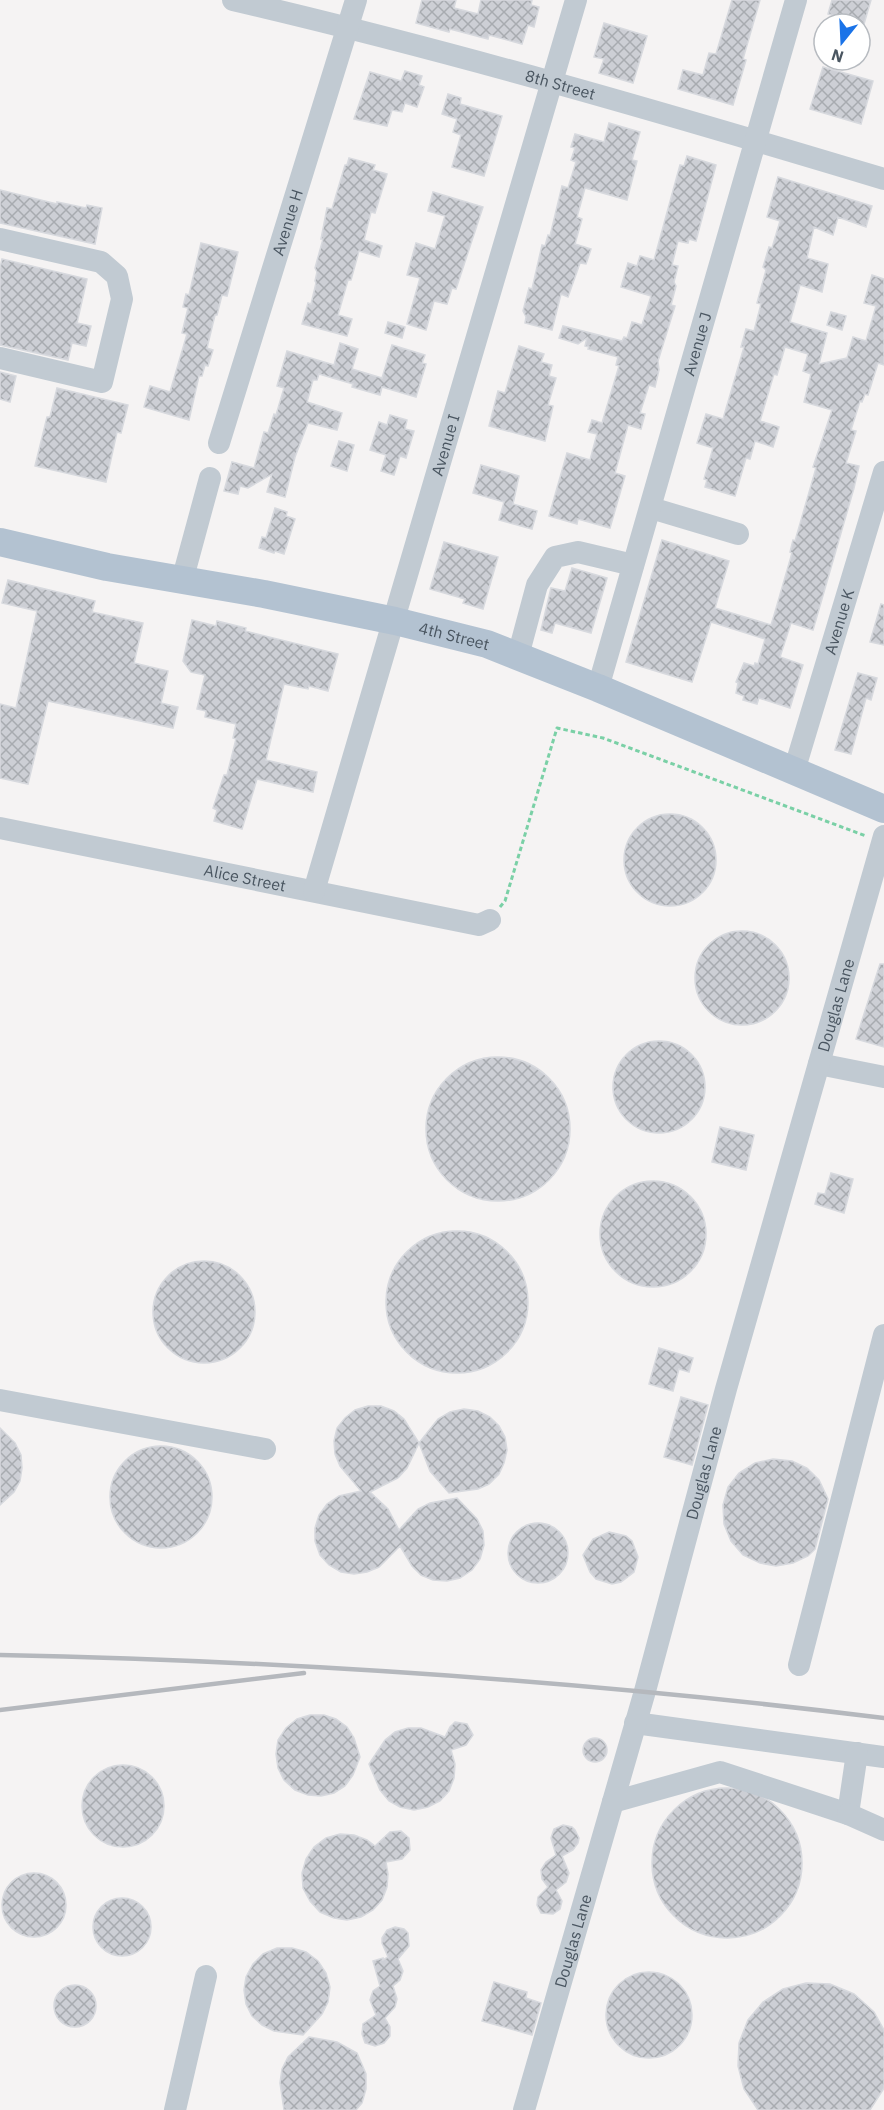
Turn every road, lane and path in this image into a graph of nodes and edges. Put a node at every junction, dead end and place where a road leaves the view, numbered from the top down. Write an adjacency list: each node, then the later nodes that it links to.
1 (233, 0): 5 (street, 8th Street)
2 (356, 0): 5 (street, Avenue H)
3 (576, 0): 6 (street, Avenue I)
4 (796, 0): 7 (street, Avenue J)
5 (348, 27): 6 (street, 8th Street); 11 (street, Avenue H)
6 (552, 82): 7 (street, 8th Street); 19 (street, Avenue I)
7 (755, 140): 8 (street, 8th Street); 14 (street, Avenue J)
8 (884, 179)
9 (0, 239): 10 (street)
10 (0, 358)
11 (219, 443)
12 (884, 472): 22 (street, Avenue K)
13 (210, 478): 18 (street)
14 (651, 508): 15 (street); 17 (street, Avenue J)
15 (738, 534)
16 (0, 542): 18 (main road, 4th Street)
17 (633, 565): 20 (street); 21 (street, Avenue J)
18 (182, 581): 19 (main road, 4th Street)
19 (395, 621): 20 (main road, 4th Street); 26 (street, Avenue I)
20 (518, 656): 21 (main road, 4th Street)
21 (598, 688): 22 (main road, 4th Street)
22 (794, 771): 23 (main road, 4th Street)
23 (884, 809)
24 (0, 828): 26 (street, Alice Street)
25 (883, 839): 27 (path); 28 (street, Douglas Lane)
26 (314, 891): 27 (street, Alice Street)
27 (490, 920)
28 (819, 1064): 29 (street); 34 (street, Douglas Lane)
29 (884, 1077)
30 (884, 1335): 33 (street)
31 (0, 1400): 32 (street)
32 (265, 1449)
33 (799, 1665)
34 (635, 1723): 35 (street); 37 (street, Douglas Lane)
35 (857, 1753): 36 (street); 38 (street)
36 (884, 1757)
37 (613, 1802): 38 (street); 42 (street, Douglas Lane)
38 (848, 1814): 39 (street)
39 (884, 1830)
40 (206, 1976): 41 (street)
41 (175, 2110)
42 (524, 2110)

